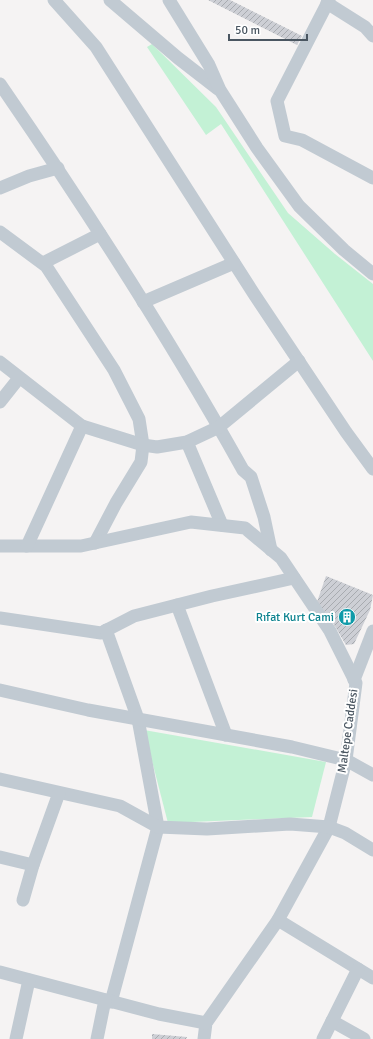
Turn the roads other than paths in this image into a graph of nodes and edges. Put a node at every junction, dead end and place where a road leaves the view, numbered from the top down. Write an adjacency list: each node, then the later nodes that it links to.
1 (54, 0): 14 (street)
2 (110, 0): 7 (street)
3 (170, 0): 7 (street)
4 (328, 2): 5 (street); 10 (street)
5 (373, 36)
6 (0, 84): 8 (street)
7 (220, 90): 16 (street)
8 (5, 100): 9 (street)
9 (58, 168): 11 (street); 13 (street)
10 (373, 178)
11 (0, 188)
12 (0, 232): 15 (street)
13 (100, 234): 15 (street); 17 (street)
14 (234, 263): 17 (street); 19 (street)
15 (43, 264): 25 (street)
16 (373, 274)
17 (143, 302): 23 (street)
18 (0, 362): 20 (street)
19 (299, 362): 23 (street); 26 (street)
20 (19, 378): 21 (street); 22 (street)
21 (0, 402)
22 (82, 426): 25 (street); 30 (street)
23 (219, 427): 24 (street); 31 (street)
24 (187, 442): 25 (street); 27 (street)
25 (143, 445): 28 (street)
26 (373, 469)
27 (222, 525): 28 (street, Maltepe Caddesi); 31 (street, Maltepe Caddesi)
28 (95, 542): 30 (street, Maltepe Caddesi)
29 (0, 546): 30 (street, Maltepe Caddesi)
30 (27, 546)
31 (271, 550): 32 (street, Maltepe Caddesi)
32 (294, 578): 33 (street); 37 (street, Maltepe Caddesi)
33 (177, 605): 35 (street); 40 (street)
34 (0, 618): 35 (street)
35 (106, 630): 39 (street)
36 (373, 632): 37 (street)
37 (354, 680): 41 (street, Maltepe Caddesi)
38 (0, 690): 39 (street)
39 (138, 719): 40 (street); 45 (street)
40 (226, 735): 41 (street)
41 (346, 760): 42 (street); 46 (street, Maltepe Caddesi)
42 (373, 775)
43 (0, 779): 44 (street)
44 (59, 792): 45 (street); 49 (street)
45 (158, 827): 46 (street); 56 (street)
46 (329, 828): 47 (street); 51 (street, Maltepe Caddesi)
47 (373, 850)
48 (0, 857): 49 (street)
49 (33, 865): 50 (street)
50 (23, 900)
51 (278, 920): 52 (street); 58 (street, Maltepe Caddesi)
52 (358, 970): 54 (street); 57 (street)
53 (0, 972): 55 (street)
54 (373, 978)
55 (29, 980): 56 (street); 59 (street)
56 (108, 1001): 58 (street); 60 (street)
57 (332, 1021): 62 (street); 63 (street)
58 (206, 1023): 61 (street, Maltepe Caddesi)
59 (16, 1039)
60 (97, 1039)
61 (204, 1039)
62 (323, 1039)
63 (364, 1039)

